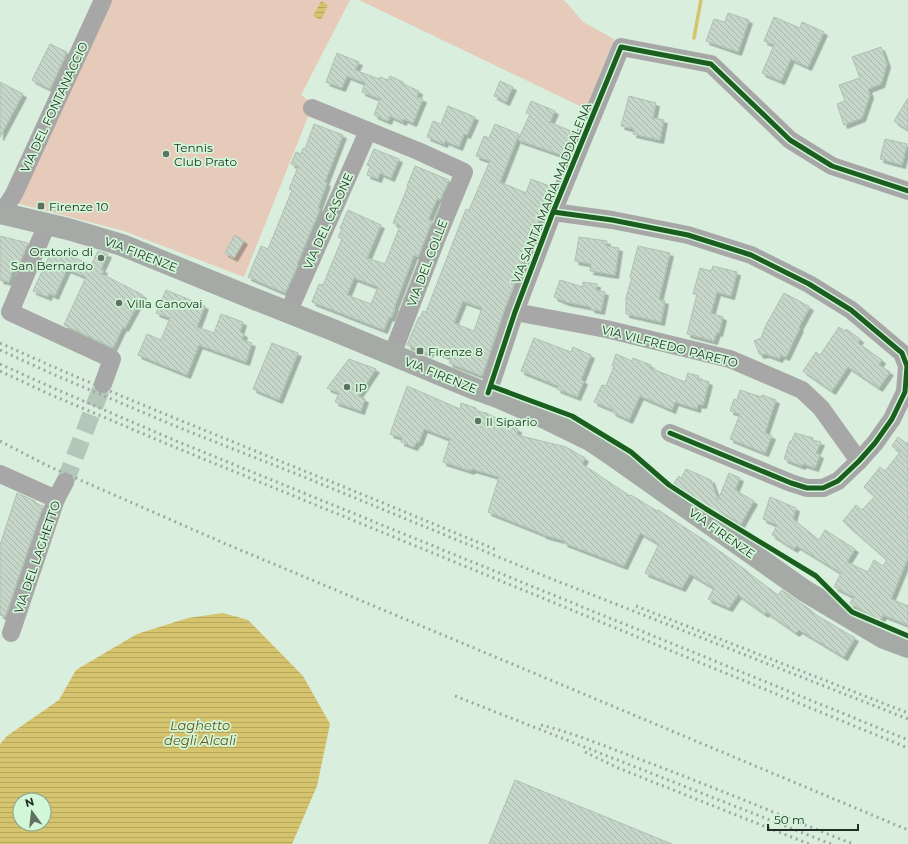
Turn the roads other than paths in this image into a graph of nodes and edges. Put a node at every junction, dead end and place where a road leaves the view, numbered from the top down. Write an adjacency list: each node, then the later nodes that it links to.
1 (103, 0): 6 (street, VIA DEL FONTANACCIO)
2 (312, 108): 3 (street)
3 (368, 131): 9 (street, VIA DEL CASONE); 10 (street, VIA DEL COLLE)
4 (908, 191): 5 (street, VIA SANTA MARIA MADDALENA)
5 (553, 212): 8 (street, VIA SANTA MARIA MADDALENA); 14 (street)
6 (2, 213): 7 (main road, VIA FIRENZE)
7 (47, 224): 9 (main road, VIA FIRENZE); 11 (street)
8 (515, 312): 12 (street, VIA SANTA MARIA MADDALENA); 14 (street, VIA VILFREDO PARETO)
9 (288, 313): 10 (main road, VIA FIRENZE)
10 (392, 355): 12 (main road, VIA FIRENZE)
11 (103, 384)
12 (488, 393): 19 (main road, VIA FIRENZE)
13 (670, 433): 14 (street)
14 (859, 461)
15 (0, 474): 17 (street)
16 (65, 482): 17 (street, VIA DEL LAGHETTO)
17 (56, 499): 18 (street, VIA DEL LAGHETTO)
18 (11, 633)
19 (908, 647)

